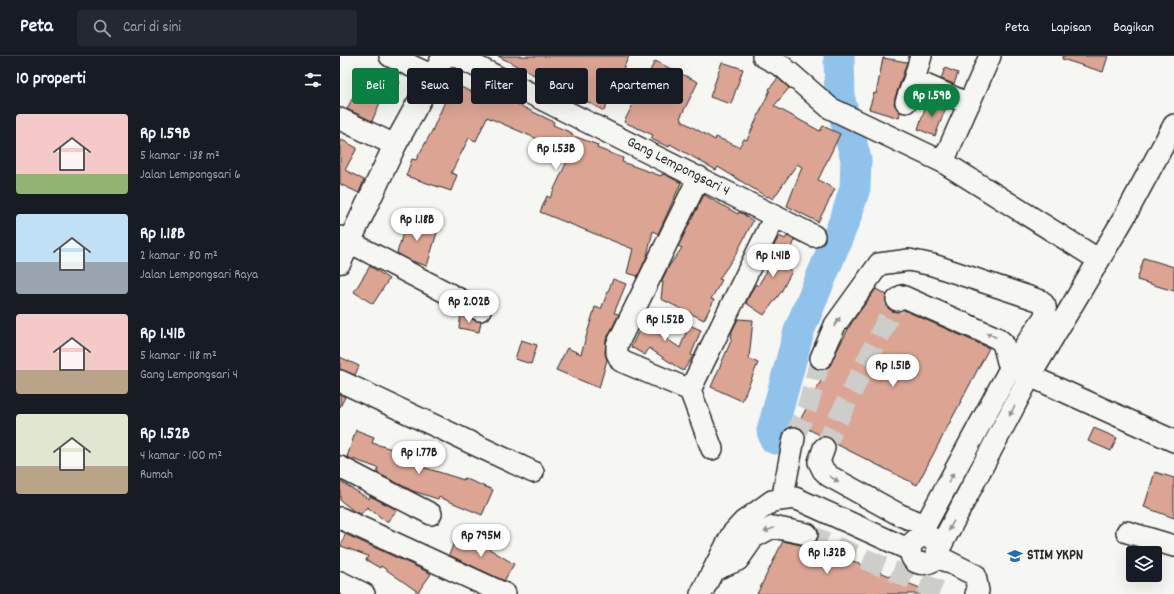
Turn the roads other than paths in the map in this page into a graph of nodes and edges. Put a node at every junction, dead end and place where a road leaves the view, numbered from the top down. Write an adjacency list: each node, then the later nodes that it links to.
1 (390, 56): 7 (street)
2 (444, 56): 8 (main road)
3 (456, 56): 17 (street, Gang Lempongsari 4)
4 (763, 56): 16 (street)
5 (921, 56): 9 (street)
6 (990, 56): 12 (street)
7 (416, 68)
8 (437, 68)
9 (914, 80): 10 (street); 12 (street)
10 (906, 102)
11 (418, 104): 15 (main road)
12 (969, 104): 16 (street)
13 (340, 119): 15 (street)
14 (1174, 125): 21 (street)
15 (395, 145): 20 (main road)
16 (943, 162): 21 (street)
17 (699, 177): 18 (street, Gang Lempongsari 4); 29 (street)
18 (775, 216): 19 (street, Gang Lempongsari 4); 29 (street)
19 (814, 236)
20 (345, 239): 22 (main road); 24 (street)
21 (1099, 260): 27 (street)
22 (340, 262)
23 (897, 300): 26 (street, one-way to 23)
24 (480, 310)
25 (821, 358): 26 (street, one-way to 26)
26 (1012, 365): 27 (street); 41 (street, one-way to 26)
27 (1030, 376): 31 (street); 43 (street, one-way to 43)
28 (340, 381): 35 (street)
29 (690, 390): 33 (street)
30 (794, 438): 36 (street)
31 (1174, 441)
32 (824, 448): 41 (street, one-way to 41)
33 (712, 449)
34 (340, 467): 37 (street)
35 (533, 472)
36 (776, 495): 41 (street); 44 (street)
37 (431, 514)
38 (340, 518): 47 (street)
39 (1127, 532): 42 (street)
40 (807, 534): 44 (street, one-way to 44)
41 (917, 538): 43 (street)
42 (1174, 546)
43 (937, 555): 49 (street); 50 (street)
44 (712, 565): 48 (street)
45 (340, 582): 46 (street)
46 (364, 594)
47 (505, 594)
48 (701, 594)
49 (963, 594)
50 (976, 594)

